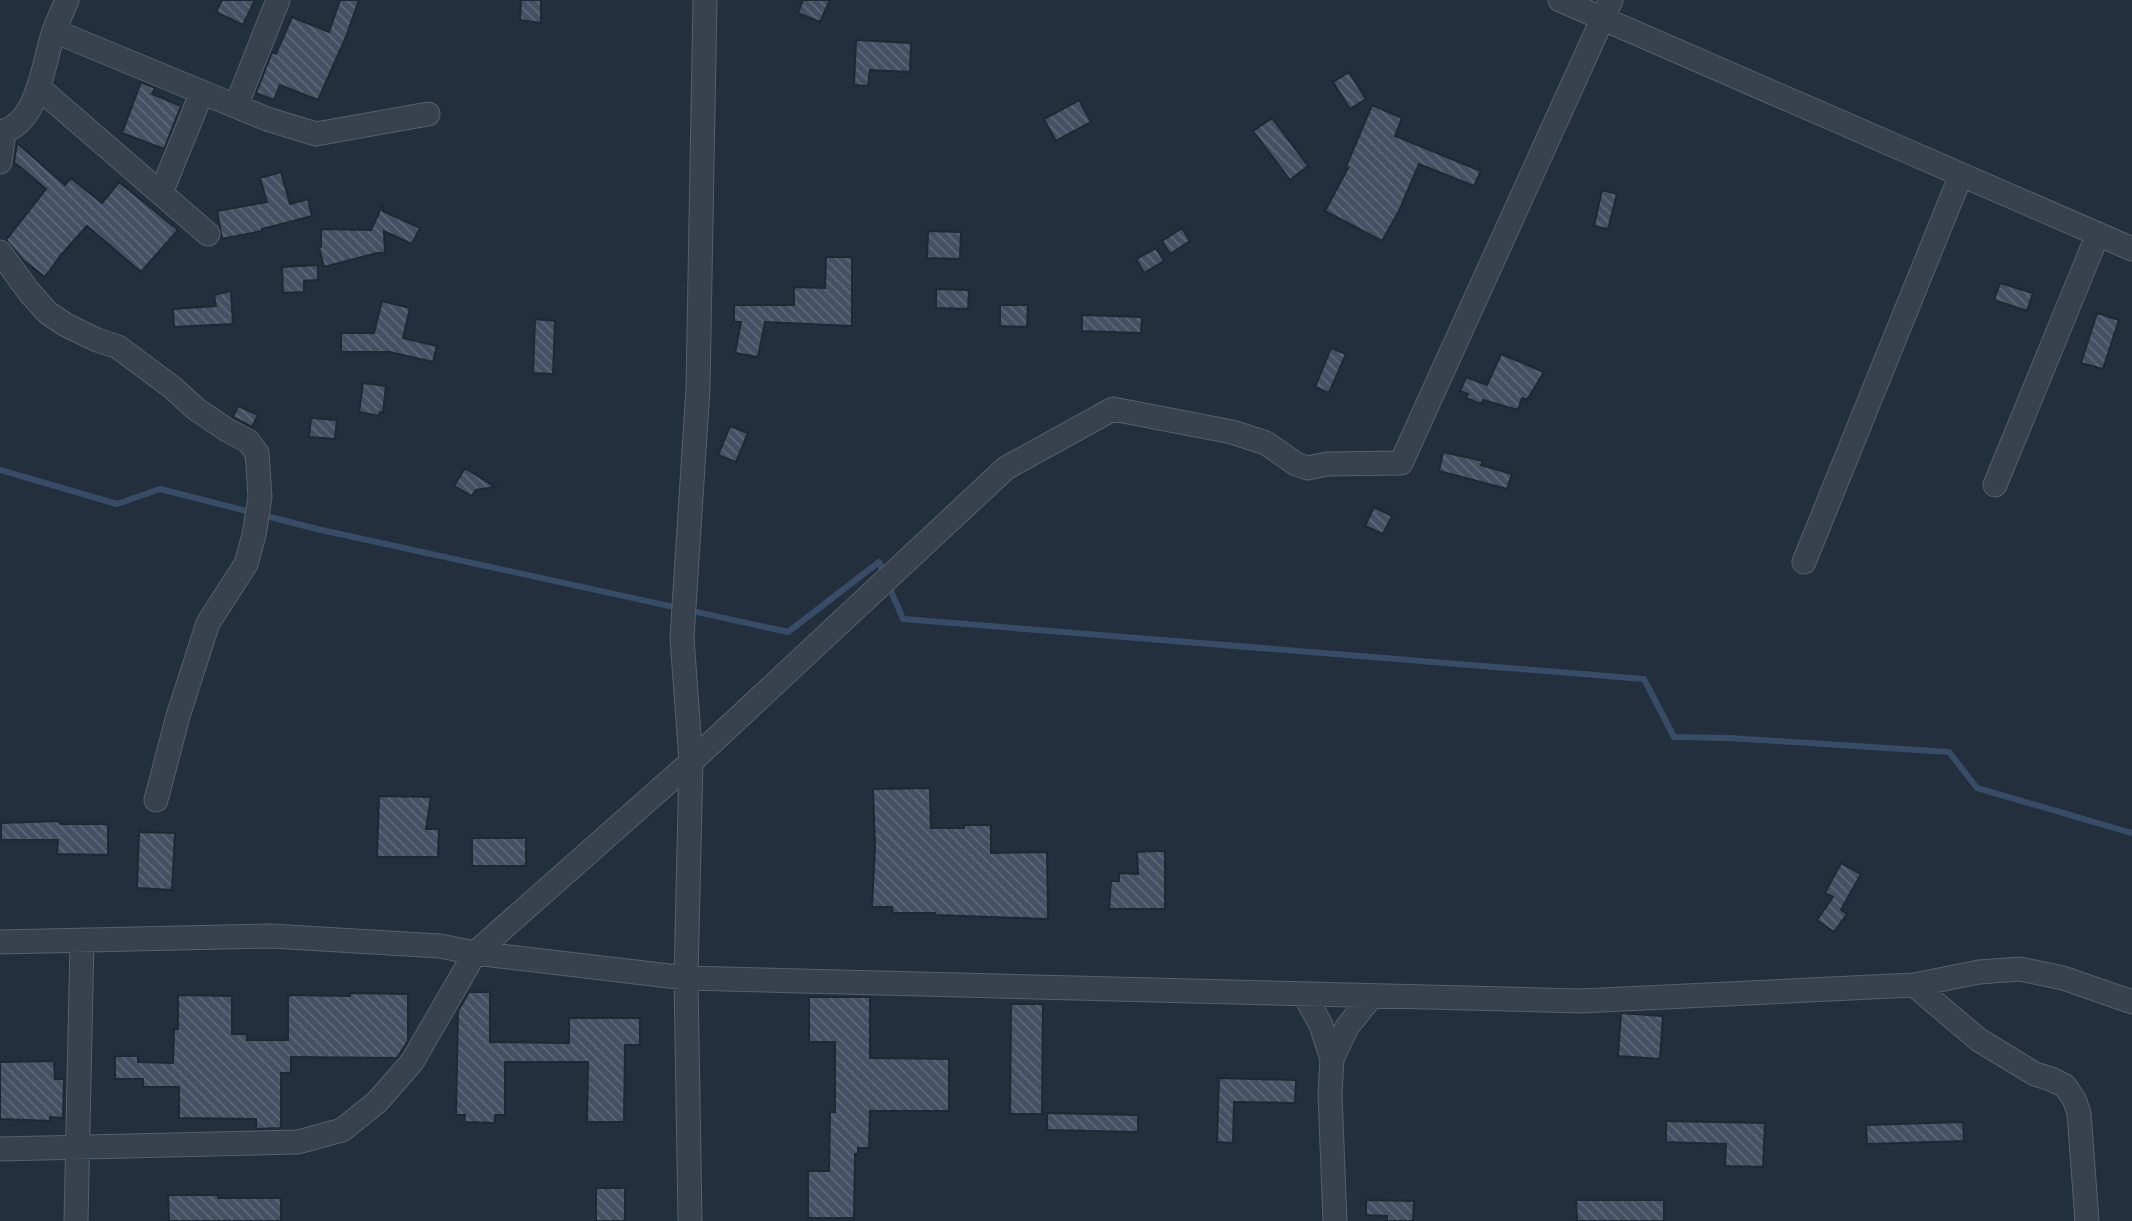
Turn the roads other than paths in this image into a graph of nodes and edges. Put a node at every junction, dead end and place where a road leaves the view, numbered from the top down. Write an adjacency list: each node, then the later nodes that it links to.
1 (67, 0): 6 (street)
2 (278, 0): 9 (street)
3 (705, 0): 21 (street)
4 (1560, 0): 5 (street)
5 (1607, 9): 13 (street); 21 (street)
6 (54, 31): 7 (street); 8 (street)
7 (39, 88): 11 (street); 14 (street)
8 (202, 92): 9 (street); 14 (street)
9 (236, 106): 10 (street)
10 (428, 114)
11 (2, 132): 12 (street)
12 (0, 162)
13 (1961, 174): 16 (street); 20 (street)
14 (160, 193): 15 (street)
15 (208, 234)
16 (2098, 234): 17 (street); 19 (street)
17 (2132, 249)
18 (0, 252): 22 (street)
19 (1995, 485)
20 (1804, 562)
21 (691, 762): 25 (street); 26 (street)
22 (156, 800)
23 (82, 941): 24 (street); 25 (street); 32 (street)
24 (0, 942)
25 (475, 953): 26 (street); 32 (street)
26 (687, 978): 28 (street); 35 (street)
27 (1914, 985): 29 (street); 30 (street); 37 (street)
28 (1304, 994): 29 (street); 31 (street)
29 (1372, 996): 31 (street)
30 (2132, 1002)
31 (1332, 1059): 36 (street)
32 (78, 1148): 33 (street); 34 (street)
33 (0, 1149)
34 (76, 1221)
35 (690, 1221)
36 (1335, 1221)
37 (2087, 1221)

